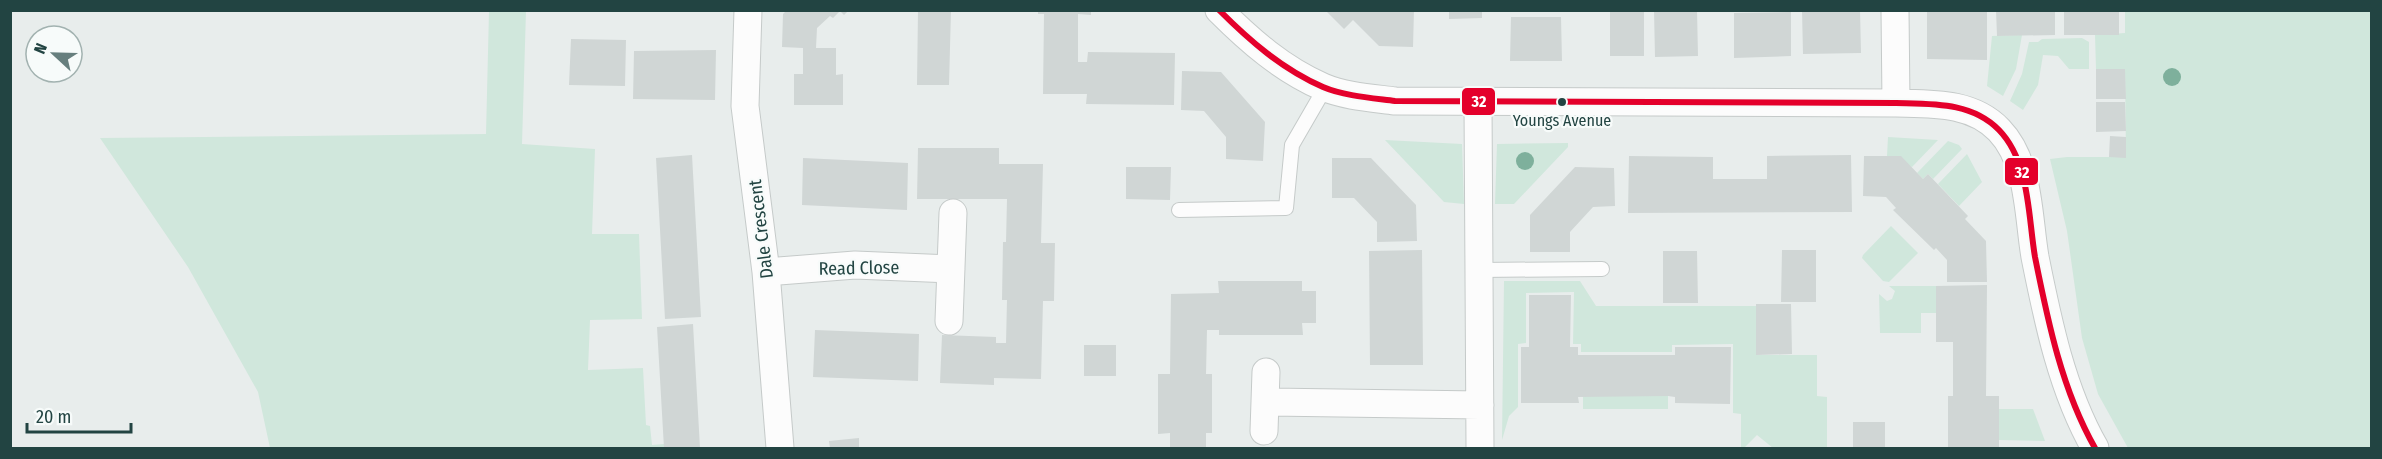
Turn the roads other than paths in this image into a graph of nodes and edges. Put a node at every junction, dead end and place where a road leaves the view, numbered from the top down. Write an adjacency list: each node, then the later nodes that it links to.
1 (748, 10): 12 (street, Dale Crescent)
2 (1219, 10): 4 (street)
3 (1896, 10): 6 (street)
4 (1325, 88): 5 (street); 7 (lane)
5 (1478, 103): 6 (street); 11 (street)
6 (1896, 103): 20 (street)
7 (1179, 210)
8 (953, 213): 9 (street)
9 (951, 269): 12 (street, Read Close); 13 (street)
10 (1602, 269): 11 (lane)
11 (1480, 270): 16 (street)
12 (766, 272): 18 (street, Dale Crescent)
13 (949, 321)
14 (1266, 372): 15 (street)
15 (1266, 402): 16 (street); 17 (street)
16 (1480, 405): 19 (street)
17 (1264, 431)
18 (780, 448)
19 (1480, 448)
20 (2095, 448)

